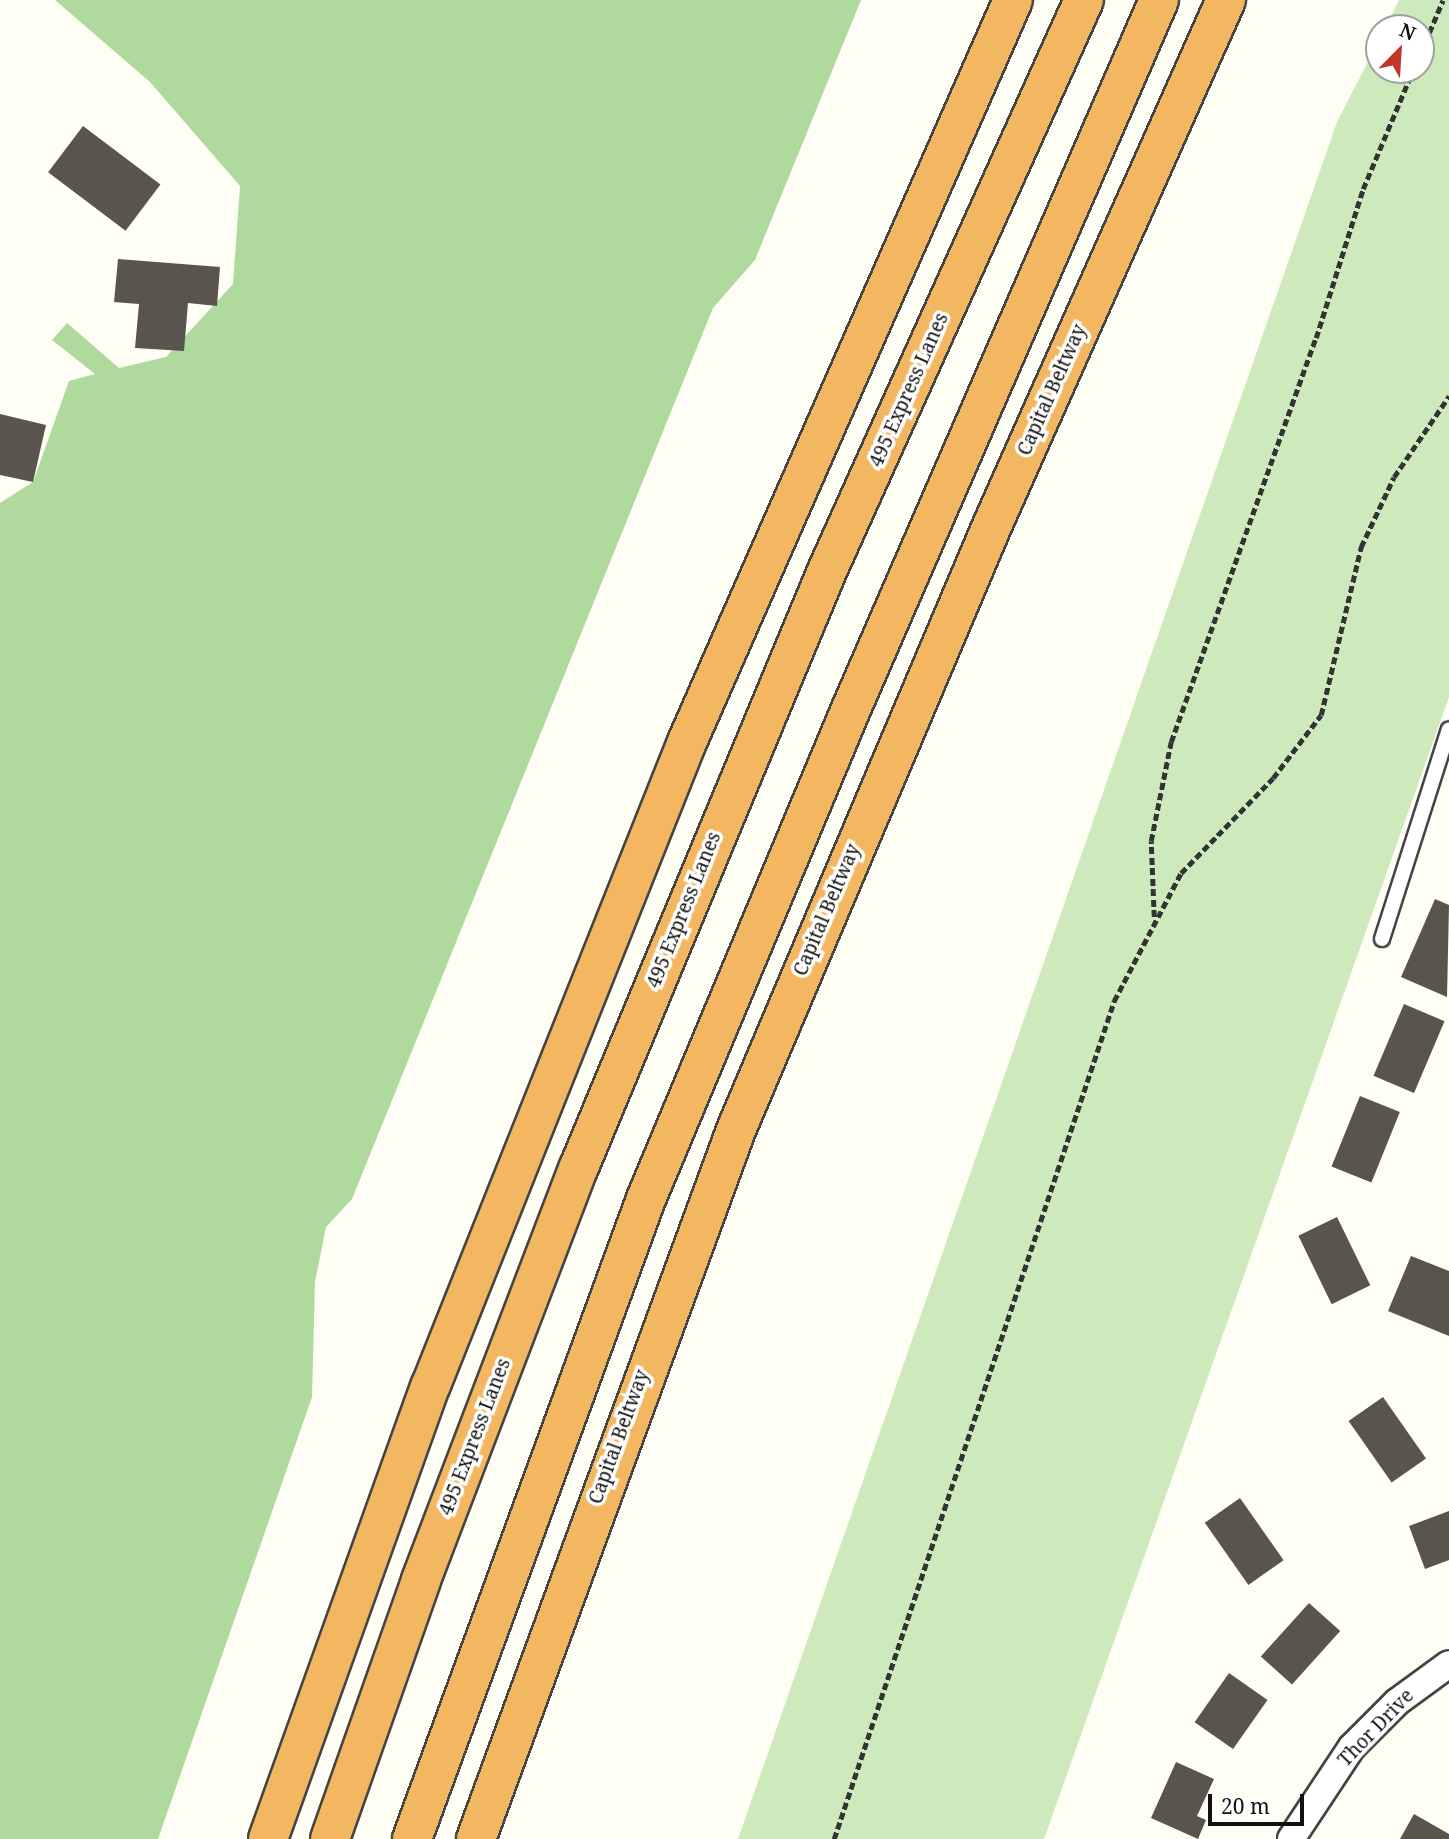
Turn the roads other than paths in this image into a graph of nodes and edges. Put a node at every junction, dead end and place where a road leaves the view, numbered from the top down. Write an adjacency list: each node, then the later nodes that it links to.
1 (1013, 0): 8 (highway)
2 (1084, 0): 9 (highway, 495 Express Lanes)
3 (1159, 0): 10 (highway)
4 (1226, 0): 11 (highway, Capital Beltway)
5 (1449, 729): 6 (lane)
6 (1382, 939)
7 (1449, 1664): 12 (street, Thor Drive)
8 (268, 1839)
9 (330, 1839)
10 (412, 1839)
11 (476, 1839)
12 (1291, 1839)

